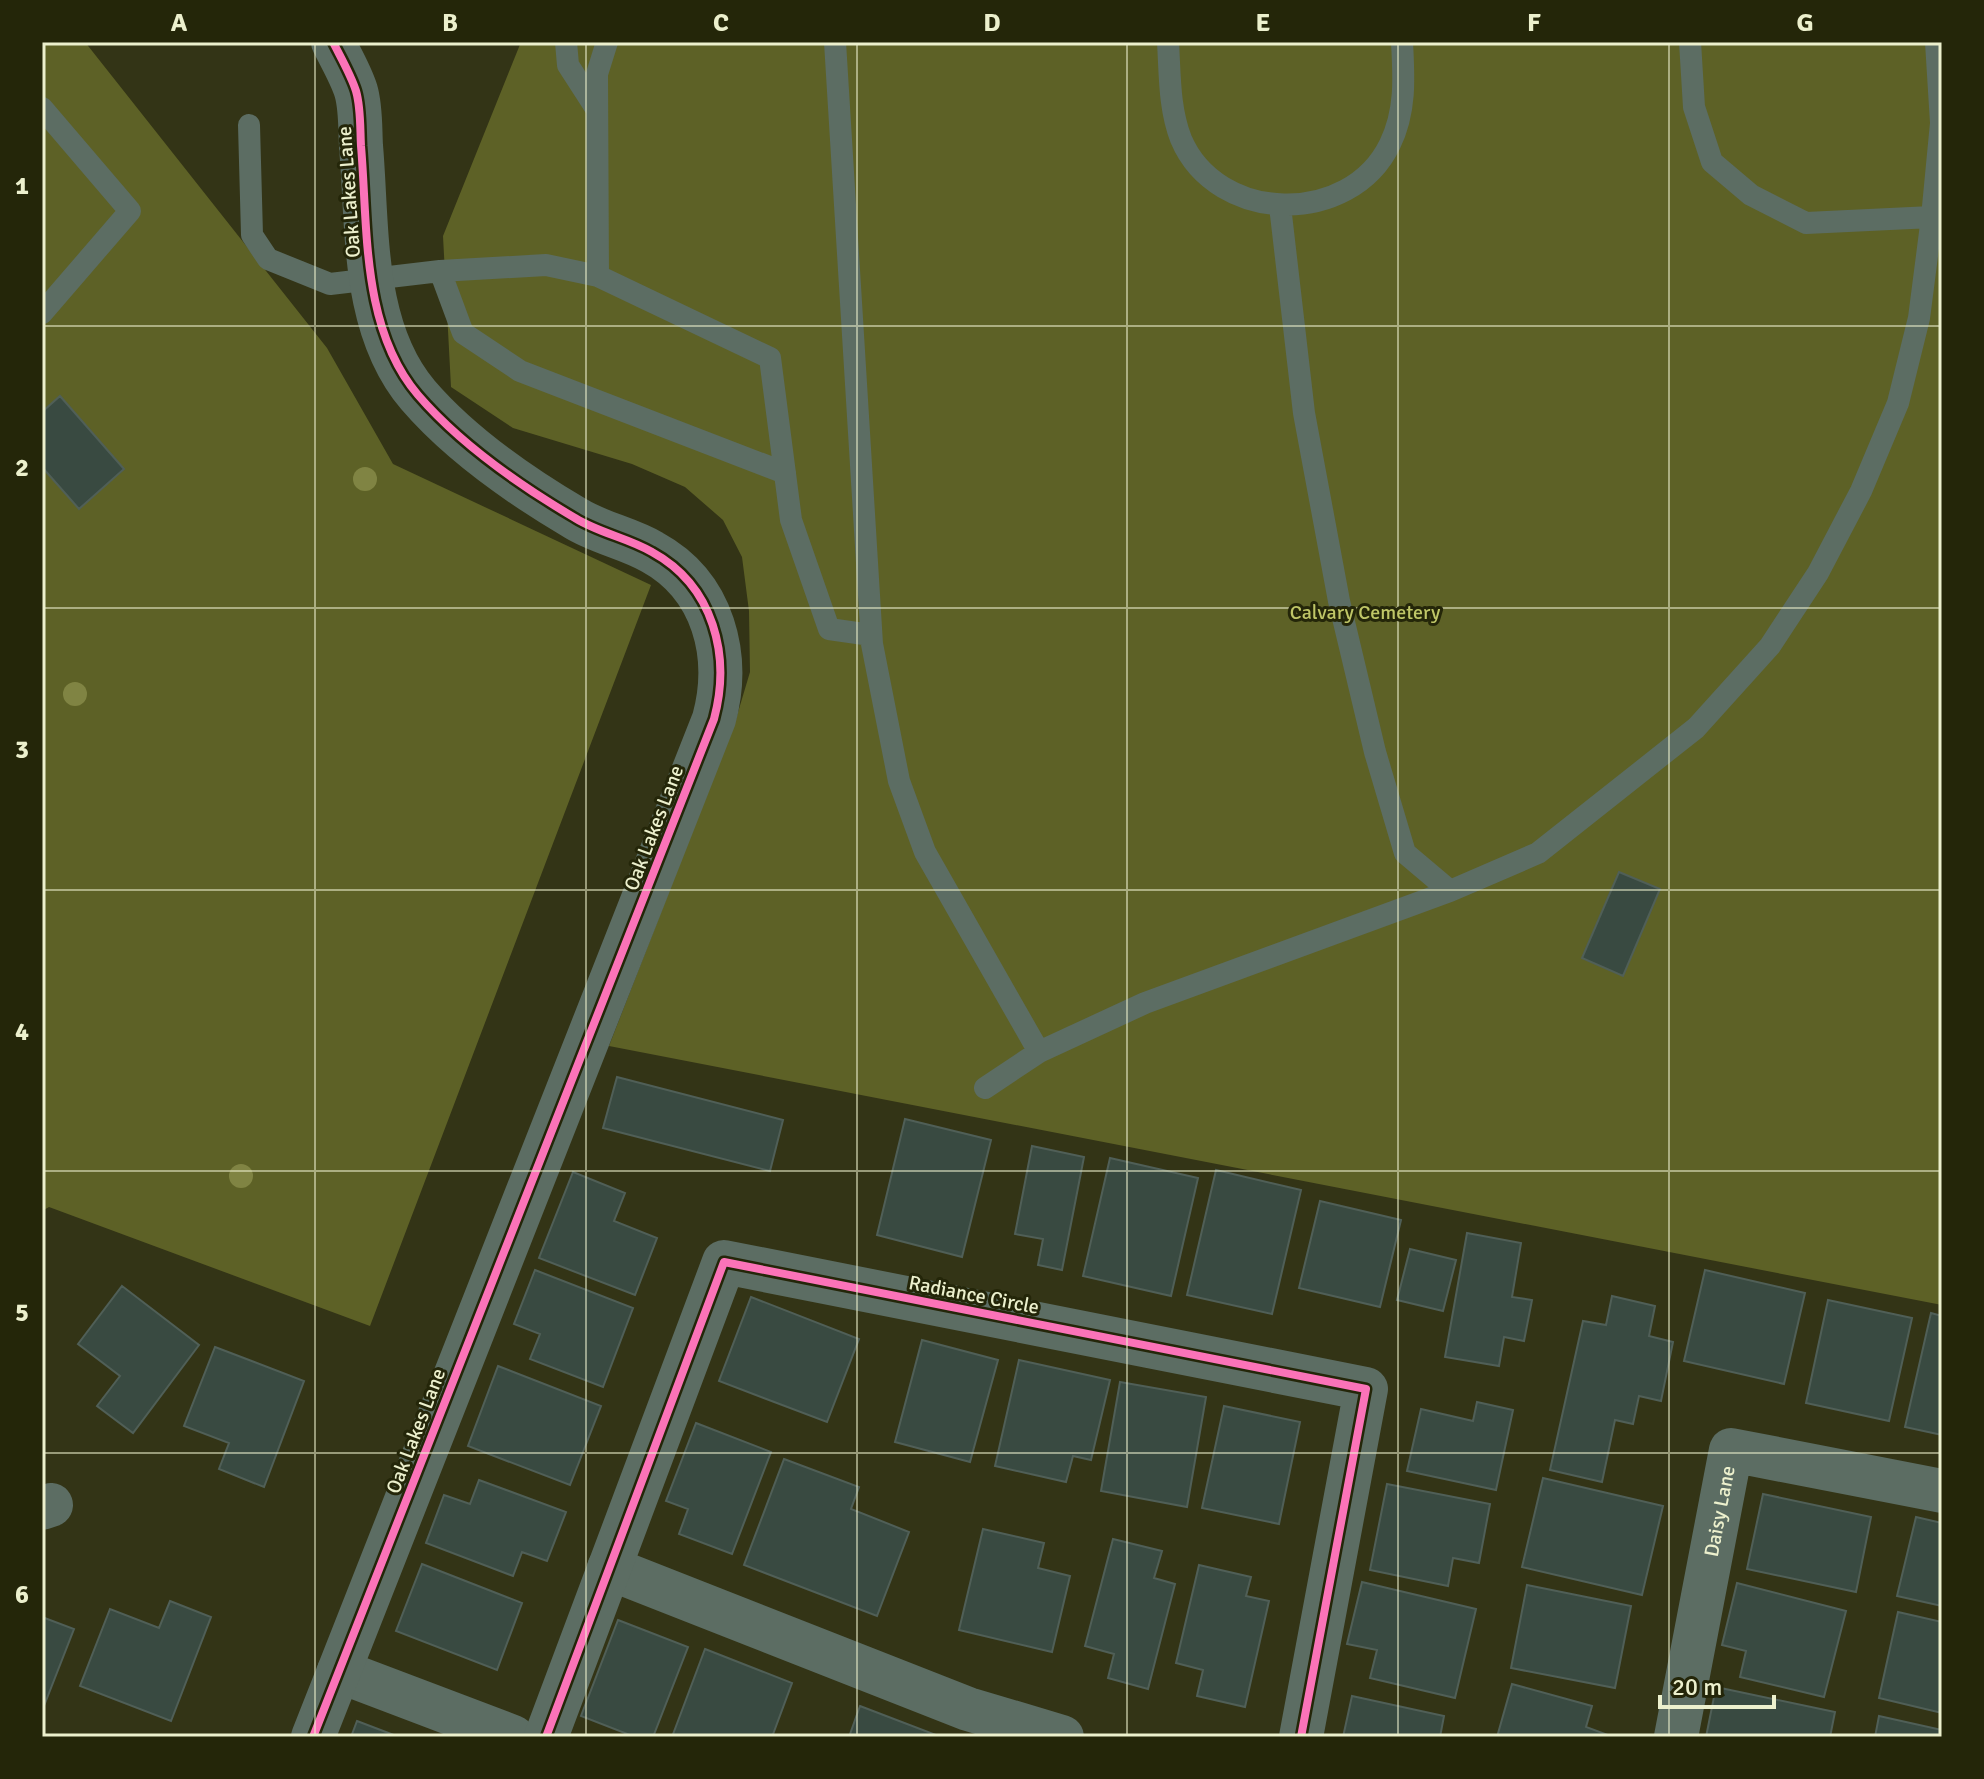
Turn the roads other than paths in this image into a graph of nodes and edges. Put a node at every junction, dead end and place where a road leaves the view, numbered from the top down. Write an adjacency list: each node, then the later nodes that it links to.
1 (333, 42): 16 (street, Oak Lakes Lane)
2 (566, 42): 10 (lane)
3 (607, 42): 10 (lane)
4 (835, 42): 19 (lane)
5 (1168, 42): 12 (lane)
6 (1402, 42): 12 (lane)
7 (1690, 42): 13 (lane)
8 (1936, 42): 13 (lane)
9 (42, 108): 17 (lane)
10 (597, 110): 15 (lane)
11 (249, 125): 16 (lane)
12 (1280, 206): 20 (lane)
13 (1932, 217): 20 (lane)
14 (440, 271): 15 (lane); 16 (lane); 18 (lane)
15 (598, 276): 18 (lane)
16 (372, 280): 25 (street, Oak Lakes Lane)
17 (42, 313)
18 (785, 473): 19 (lane)
19 (871, 635): 21 (lane)
20 (1450, 891): 21 (lane)
21 (1039, 1052): 22 (lane)
22 (985, 1088)
23 (1942, 1491): 31 (street, Daisy Lane)
24 (609, 1568): 28 (street, Radiance Circle); 29 (street); 30 (street, Radiance Circle)
25 (339, 1671): 26 (street, Oak Lakes Lane); 27 (street)
26 (313, 1737)
27 (513, 1737)
28 (546, 1737)
29 (1062, 1737)
30 (1301, 1737)
31 (1676, 1737)

